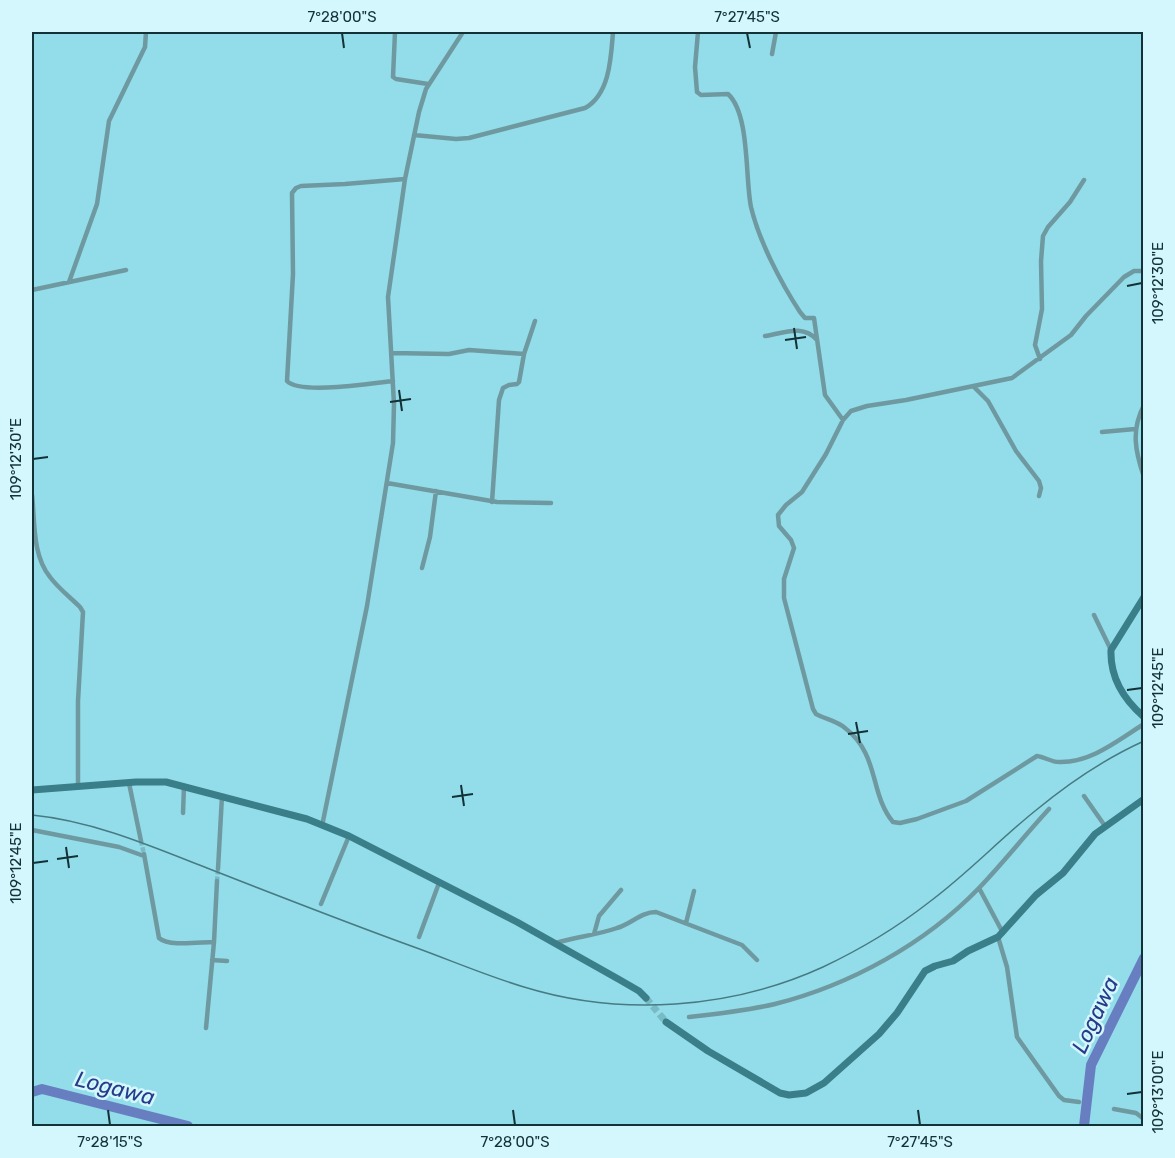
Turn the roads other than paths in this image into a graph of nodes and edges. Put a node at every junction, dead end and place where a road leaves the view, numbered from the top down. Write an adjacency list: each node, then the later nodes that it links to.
1 (146, 32): 14 (street)
2 (395, 32): 8 (street)
3 (463, 32): 8 (street)
4 (613, 32): 9 (street)
5 (698, 32): 18 (street)
6 (776, 32): 7 (street)
7 (772, 54)
8 (428, 84): 9 (street)
9 (414, 135): 10 (street)
10 (405, 179): 19 (street); 22 (street)
11 (1084, 180): 21 (street)
12 (126, 270): 14 (street)
13 (1143, 271): 21 (street)
14 (69, 282): 15 (street)
15 (32, 290)
16 (535, 321): 20 (street)
17 (765, 336): 18 (street)
18 (817, 340): 25 (street)
19 (391, 353): 20 (street); 22 (street)
20 (524, 354): 33 (street)
21 (1040, 359): 23 (street)
22 (393, 381): 29 (street)
23 (975, 387): 25 (street); 32 (street)
24 (1143, 405): 26 (street)
25 (843, 420): 40 (street)
26 (1135, 429): 27 (street); 28 (street)
27 (1102, 432)
28 (1143, 477)
29 (387, 483): 30 (street); 50 (street)
30 (436, 491): 33 (street); 35 (street)
31 (32, 495): 42 (street)
32 (1039, 496)
33 (492, 502): 34 (street)
34 (550, 503)
35 (422, 568)
36 (1143, 597): 38 (street)
37 (1094, 615): 38 (street)
38 (1111, 650): 39 (street)
39 (1143, 717)
40 (1143, 724)
41 (129, 783): 42 (street); 43 (street); 54 (street)
42 (78, 785): 44 (street)
43 (184, 786): 45 (street); 49 (street)
44 (32, 790)
45 (222, 796): 50 (street); 55 (street)
46 (1084, 796): 51 (street)
47 (1143, 799): 51 (street)
48 (1049, 809): 58 (street)
49 (183, 813)
50 (322, 826): 53 (street)
51 (1105, 826): 64 (street)
52 (32, 830): 66 (street)
53 (349, 836): 57 (street); 61 (street)
54 (141, 841)
55 (218, 868)
56 (217, 882): 66 (street)
57 (439, 883): 65 (street); 67 (street)
58 (979, 888): 64 (street); 72 (street)
59 (621, 890): 63 (street)
60 (694, 891): 62 (street)
61 (321, 904)
62 (686, 922): 63 (street); 69 (street)
63 (594, 934): 67 (street)
64 (1000, 935): 73 (street); 75 (street)
65 (419, 938)
66 (214, 942): 68 (street)
67 (556, 944): 71 (street)
68 (212, 960): 70 (street); 74 (street)
69 (757, 960)
70 (227, 962)
71 (646, 999)
72 (688, 1017)
73 (666, 1022)
74 (206, 1028)
75 (1079, 1102)
76 (1114, 1109): 77 (street)
77 (1143, 1119)

